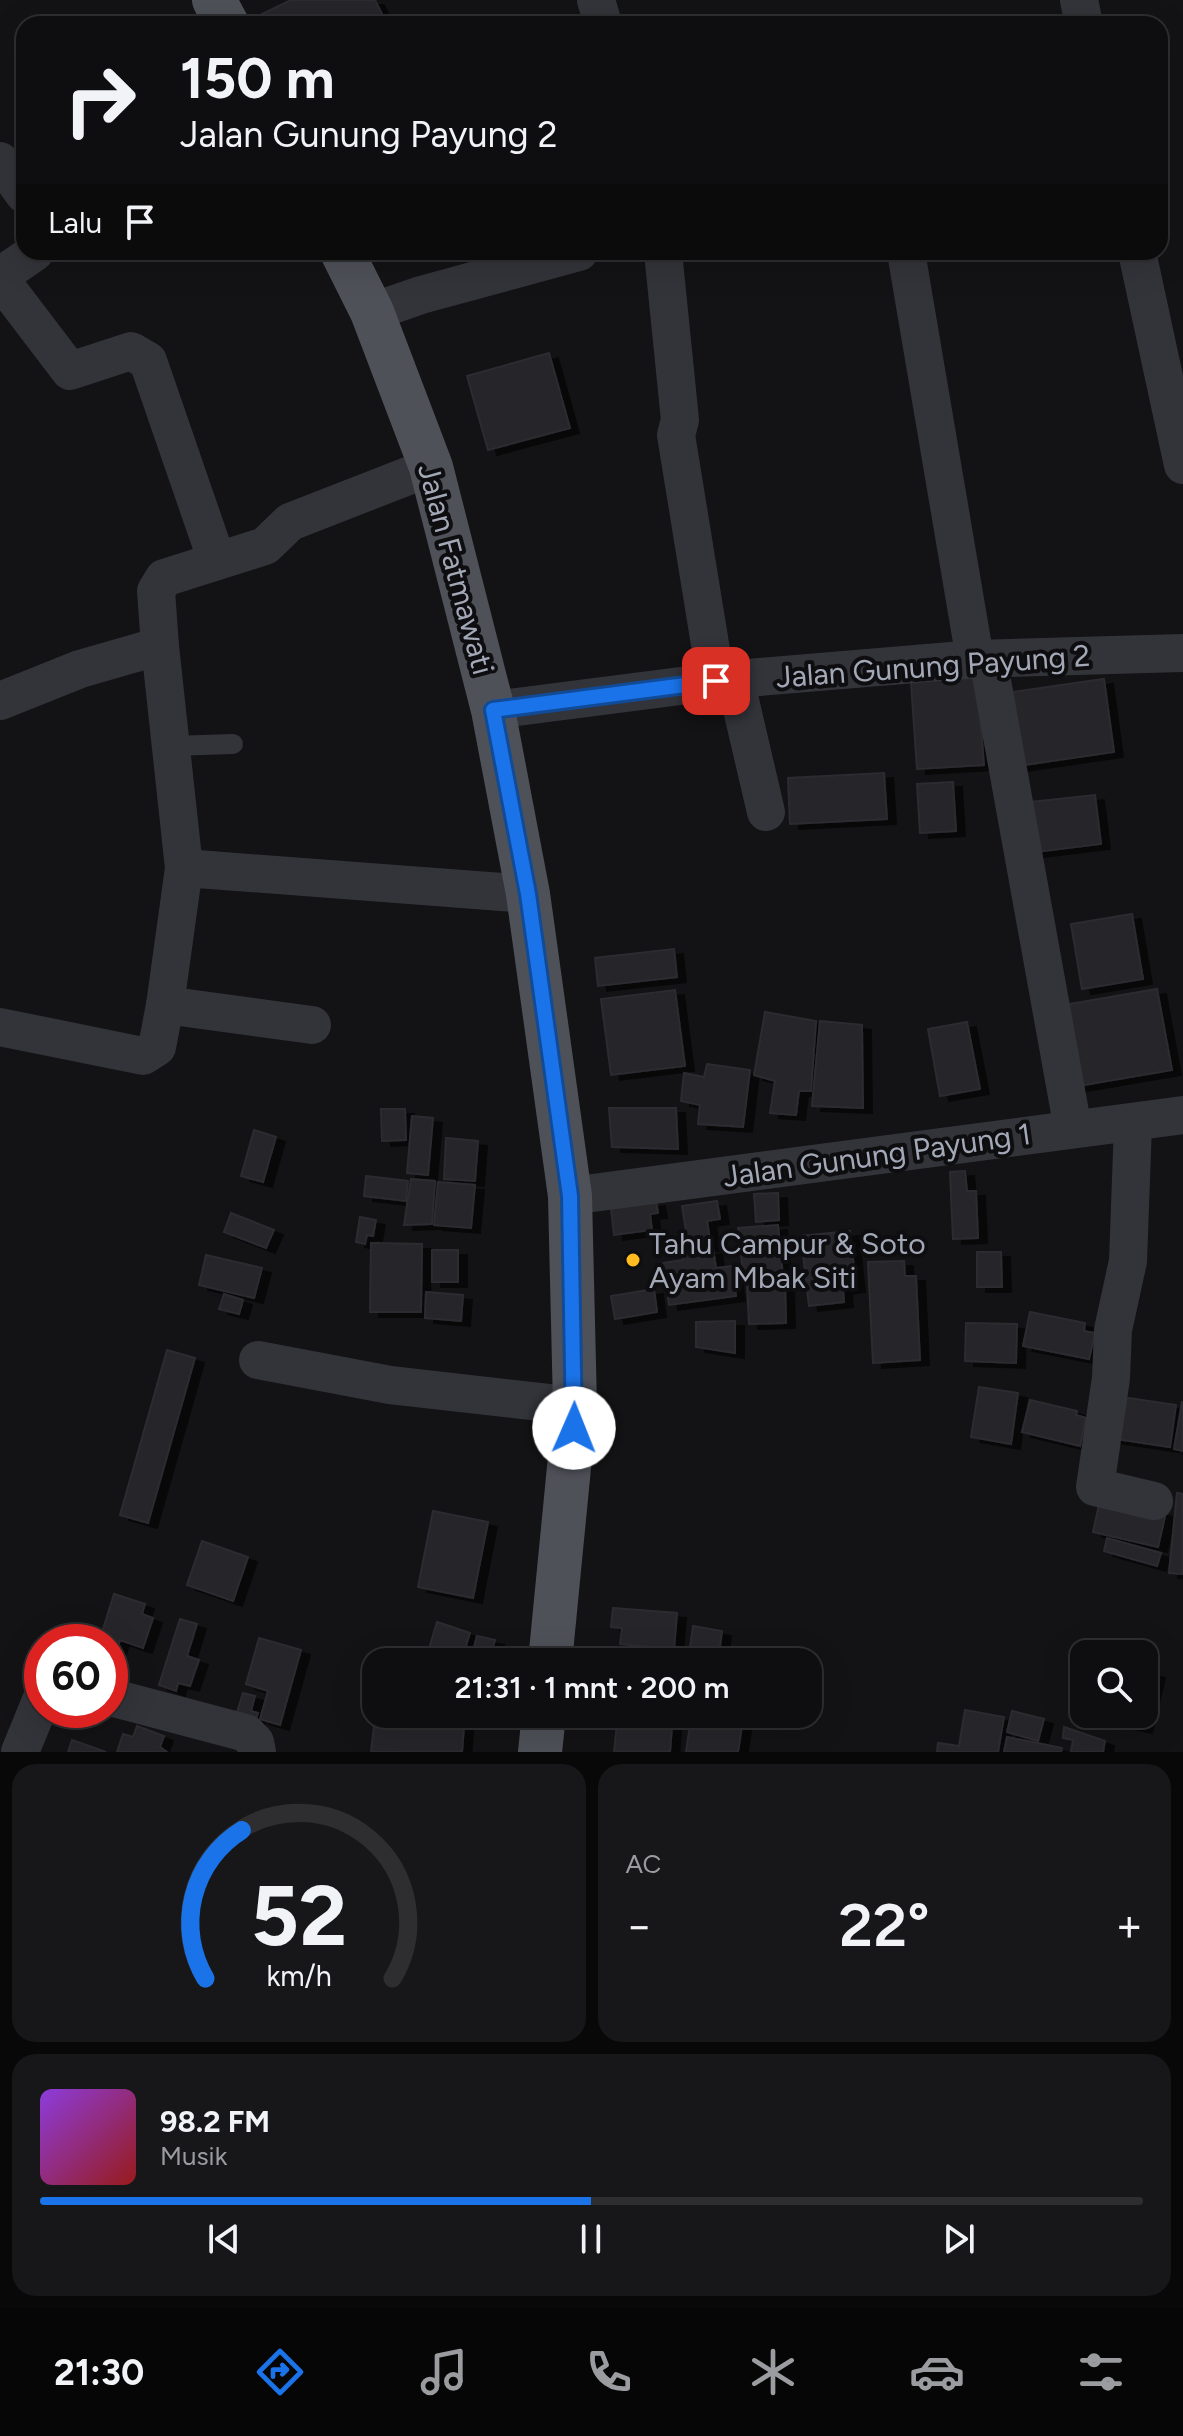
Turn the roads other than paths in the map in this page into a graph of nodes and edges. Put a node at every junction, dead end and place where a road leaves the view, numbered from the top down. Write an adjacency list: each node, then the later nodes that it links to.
1 (0, 161): 2 (street)
2 (16, 183)
3 (24, 260): 9 (street)
4 (346, 260): 10 (main road, Jalan Fatmawati)
5 (551, 260): 10 (street)
6 (664, 260): 18 (street)
7 (907, 260): 17 (street)
8 (1139, 260): 11 (street)
9 (0, 277): 14 (street)
10 (372, 312): 13 (main road, Jalan Fatmawati)
11 (1175, 378): 12 (street)
12 (1183, 465)
13 (431, 467): 14 (street); 20 (main road, Jalan Fatmawati)
14 (217, 561): 15 (street)
15 (160, 646): 19 (street); 22 (street)
16 (1183, 653): 17 (street, Jalan Gunung Payung 2)
17 (982, 659): 18 (street, Jalan Gunung Payung 2); 31 (street)
18 (725, 680): 20 (street, Jalan Gunung Payung 2); 23 (street)
19 (0, 701)
20 (493, 710): 25 (main road, Jalan Fatmawati)
21 (233, 744): 22 (lane)
22 (171, 746): 24 (street)
23 (766, 812)
24 (184, 868): 25 (street); 26 (street)
25 (528, 894): 32 (main road, Jalan Fatmawati)
26 (165, 1005): 27 (street); 28 (street)
27 (312, 1025)
28 (0, 1027)
29 (1183, 1115): 30 (street, Jalan Gunung Payung 1)
30 (1133, 1124): 31 (street, Jalan Gunung Payung 1); 35 (street)
31 (1073, 1129): 32 (street, Jalan Gunung Payung 1)
32 (570, 1196): 34 (main road, Jalan Fatmawati)
33 (258, 1360): 34 (street)
34 (575, 1406): 36 (main road, Jalan Fatmawati)
35 (1154, 1501)
36 (551, 1648)
37 (128, 1702): 41 (street)
38 (30, 1728): 40 (street)
39 (543, 1728): 42 (main road)
40 (20, 1752)
41 (257, 1752)
42 (540, 1752)

